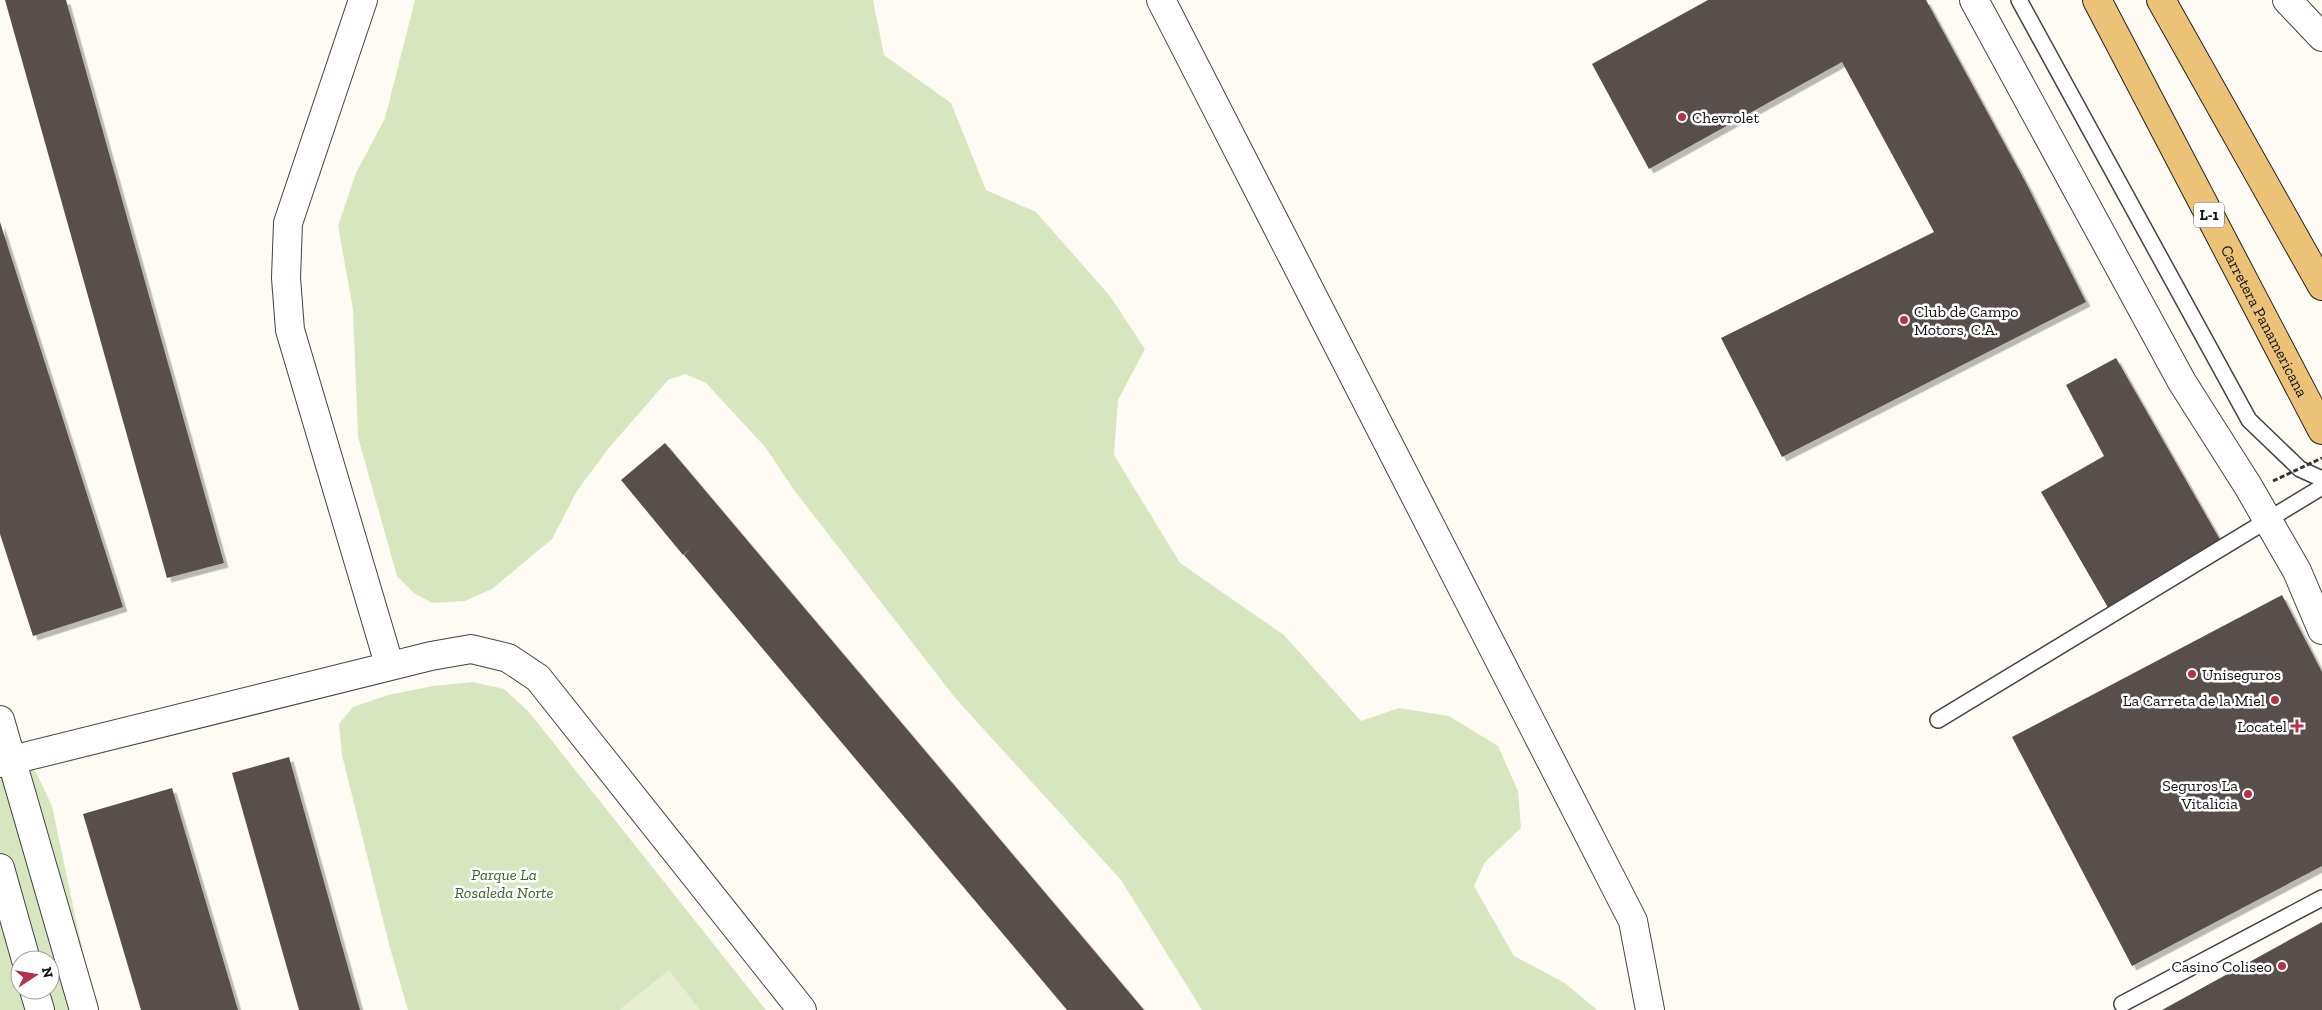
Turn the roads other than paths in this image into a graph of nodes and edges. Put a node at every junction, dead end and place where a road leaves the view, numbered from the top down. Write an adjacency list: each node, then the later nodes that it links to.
1 (363, 0): 15 (street)
2 (1161, 0): 25 (street)
3 (1974, 0): 13 (street)
4 (2018, 0): 11 (lane)
5 (2097, 0): 10 (main road, Carretera Panamericana / L-1)
6 (2161, 0): 9 (main road)
7 (2287, 0): 8 (street)
8 (2322, 37)
9 (2318, 276)
10 (2322, 430)
11 (2322, 479)
12 (2322, 487): 13 (lane)
13 (2267, 519): 14 (street); 17 (lane)
14 (2322, 630)
15 (389, 664): 18 (street); 24 (street)
16 (0, 720): 18 (street)
17 (1938, 720)
18 (6, 761): 23 (street)
19 (0, 868): 21 (street)
20 (2322, 898): 22 (lane)
21 (23, 950)
22 (2122, 1004)
23 (84, 1010)
24 (802, 1010)
25 (1650, 1010)

